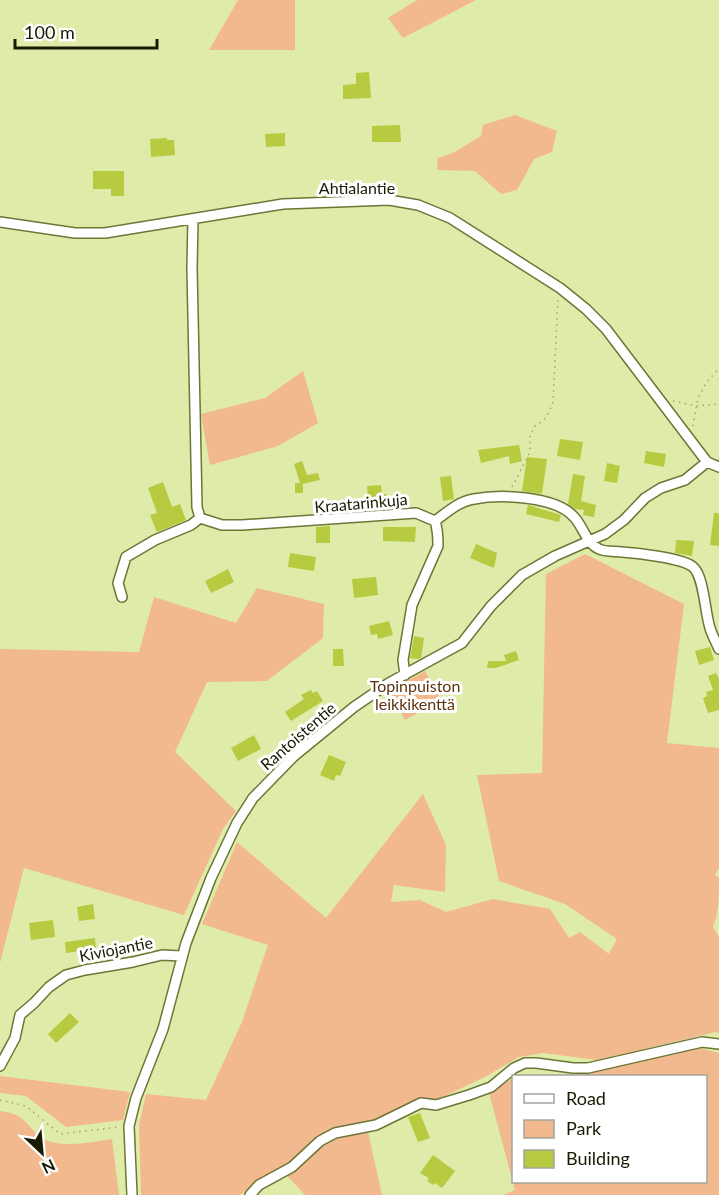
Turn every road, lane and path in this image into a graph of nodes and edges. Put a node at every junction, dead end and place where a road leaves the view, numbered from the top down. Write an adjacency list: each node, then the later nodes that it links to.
1 (193, 219): 2 (street, Ahtialantie); 3 (street, Ahtialantie); 12 (street)
2 (0, 222)
3 (560, 288): 5 (street, Ahtialantie); 11 (path)
4 (719, 368): 7 (path)
5 (661, 402): 7 (path); 8 (street, Ahtialantie)
6 (719, 404): 7 (path)
7 (697, 406): 8 (path)
8 (687, 434): 9 (street, Ahtialantie)
9 (707, 462): 10 (street); 14 (street, Rantoistentie)
10 (719, 467)
11 (508, 497): 13 (street); 14 (street)
12 (200, 518): 13 (street, Kraatarinkuja); 15 (street)
13 (435, 521): 17 (street)
14 (590, 540): 16 (street); 17 (street, Rantoistentie)
15 (122, 597)
16 (719, 649)
17 (405, 675): 18 (street, Rantoistentie)
18 (181, 956): 20 (street, Kiviojantie); 22 (street, Rantoistentie)
19 (719, 1044): 24 (street)
20 (0, 1066)
21 (0, 1100): 22 (path)
22 (129, 1126): 23 (street, Rantoistentie)
23 (132, 1195)
24 (250, 1195)

